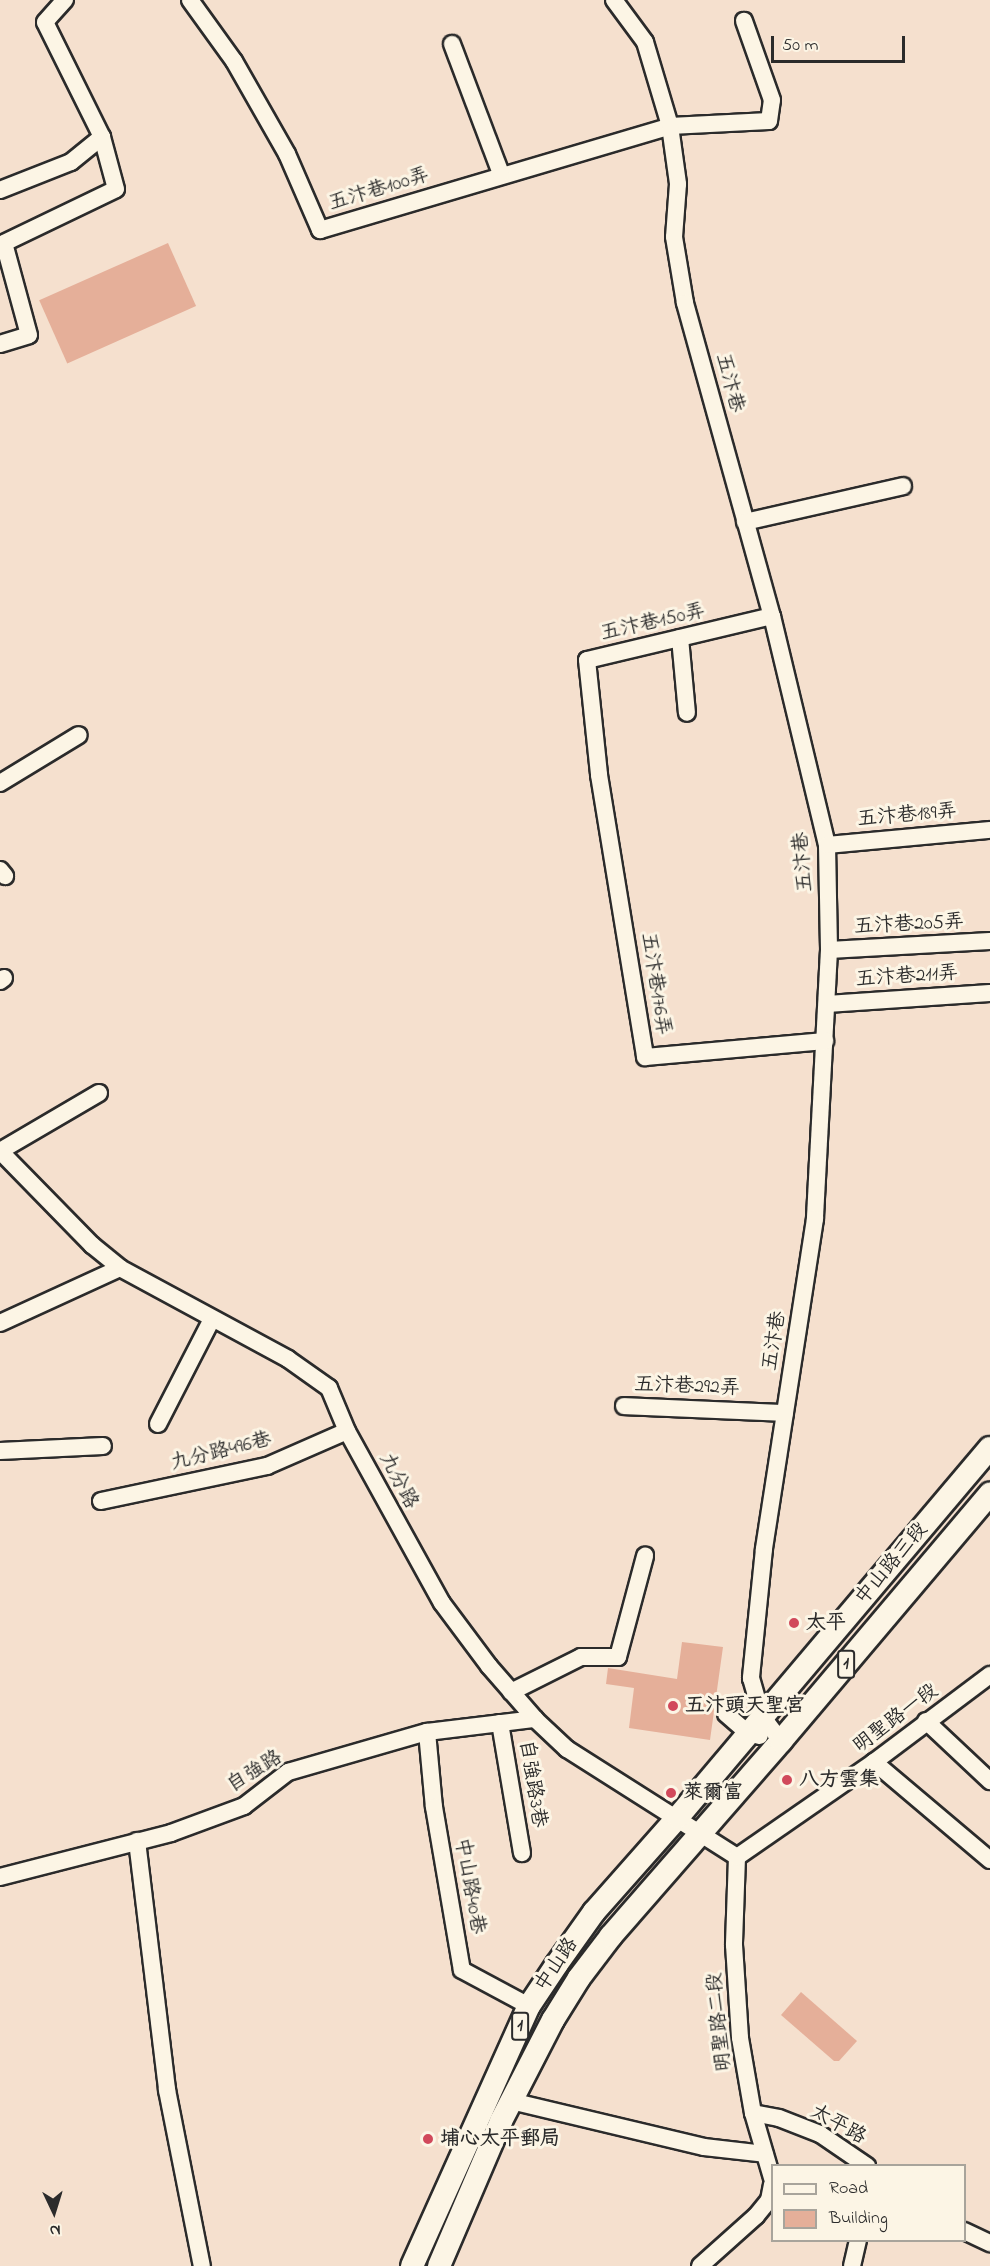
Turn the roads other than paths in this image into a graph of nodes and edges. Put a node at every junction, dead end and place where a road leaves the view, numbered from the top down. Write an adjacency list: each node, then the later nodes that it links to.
1 (65, 0): 7 (street)
2 (190, 0): 8 (street, 五汴巷100弄)
3 (614, 0): 6 (street, 五汴巷)
4 (744, 21): 6 (street, 五汴巷100弄)
5 (452, 44): 8 (street)
6 (670, 126): 8 (street, 五汴巷100弄); 12 (street, 五汴巷)
7 (102, 137): 9 (street); 10 (street)
8 (501, 174)
9 (0, 190)
10 (0, 344)
11 (903, 486): 12 (street)
12 (746, 522): 13 (street, 五汴巷)
13 (772, 616): 14 (street, 五汴巷150弄); 20 (street, 五汴巷)
14 (680, 638): 15 (street); 17 (street, 五汴巷150弄)
15 (687, 714)
16 (79, 735): 18 (street)
17 (599, 775): 25 (street, 五汴巷176弄)
18 (0, 783)
19 (990, 830): 20 (street, 五汴巷189弄)
20 (827, 844): 22 (street, 五汴巷)
21 (990, 942): 22 (street, 五汴巷205弄)
22 (829, 950): 24 (street, 五汴巷)
23 (990, 993): 24 (street, 五汴巷211弄)
24 (827, 1004): 25 (street, 五汴巷)
25 (825, 1041): 32 (street, 五汴巷)
26 (99, 1093): 27 (street)
27 (3, 1158): 28 (street, 九分路)
28 (120, 1268): 29 (street, 九分路); 30 (street)
29 (212, 1319): 33 (street); 34 (street, 九分路)
30 (0, 1323)
31 (624, 1406): 32 (street, 五汴巷292弄)
32 (785, 1413): 47 (street, 五汴巷)
33 (158, 1424)
34 (347, 1431): 39 (street, 九分路496巷); 42 (street, 九分路)
35 (103, 1446): 37 (street)
36 (990, 1448): 47 (main road, 中山路三段 / 1)
37 (0, 1451)
38 (990, 1494): 49 (main road, 中山路三段 / 1)
39 (101, 1501)
40 (645, 1556): 42 (street)
41 (990, 1675): 45 (street, 明聖路一段)
42 (511, 1692): 44 (street, 九分路)
43 (726, 1714): 47 (street)
44 (535, 1719): 46 (street, 自強路); 52 (street, 九分路)
45 (926, 1721): 50 (street, 明聖路一段); 51 (street)
46 (500, 1723): 48 (street, 自強路); 55 (street, 自強路3巷)
47 (755, 1724): 49 (street, 五汴巷); 52 (main road, 中山路三段 / 1)
48 (427, 1732): 54 (street, 自強路); 59 (street, 中山路40巷)
49 (781, 1741): 53 (main road, 中山路三段 / 1)
50 (874, 1762): 56 (street, 明聖路一段); 57 (street)
51 (990, 1781)
52 (678, 1817): 53 (street, 九分路); 59 (main road, 中山路 / 1)
53 (700, 1832): 56 (street, 九分路); 60 (main road, 中山路 / 1)
54 (137, 1841): 58 (street, 自強路); 69 (street)
55 (522, 1853)
56 (737, 1857): 61 (street, 明聖路二段)
57 (990, 1860)
58 (0, 1877)
59 (529, 2006): 70 (main road, 中山路 / 1)
60 (511, 2101): 62 (street); 71 (main road, 中山路 / 1)
61 (753, 2113): 62 (street, 明聖路二段); 63 (street, 太平路)
62 (765, 2154): 64 (street, 明聖路二段)
63 (864, 2164)
64 (771, 2175)
65 (771, 2189): 72 (street)
66 (966, 2232): 68 (street)
67 (858, 2242): 73 (street)
68 (990, 2243)
69 (202, 2266)
70 (412, 2266)
71 (439, 2266)
72 (700, 2266)
73 (852, 2266)

